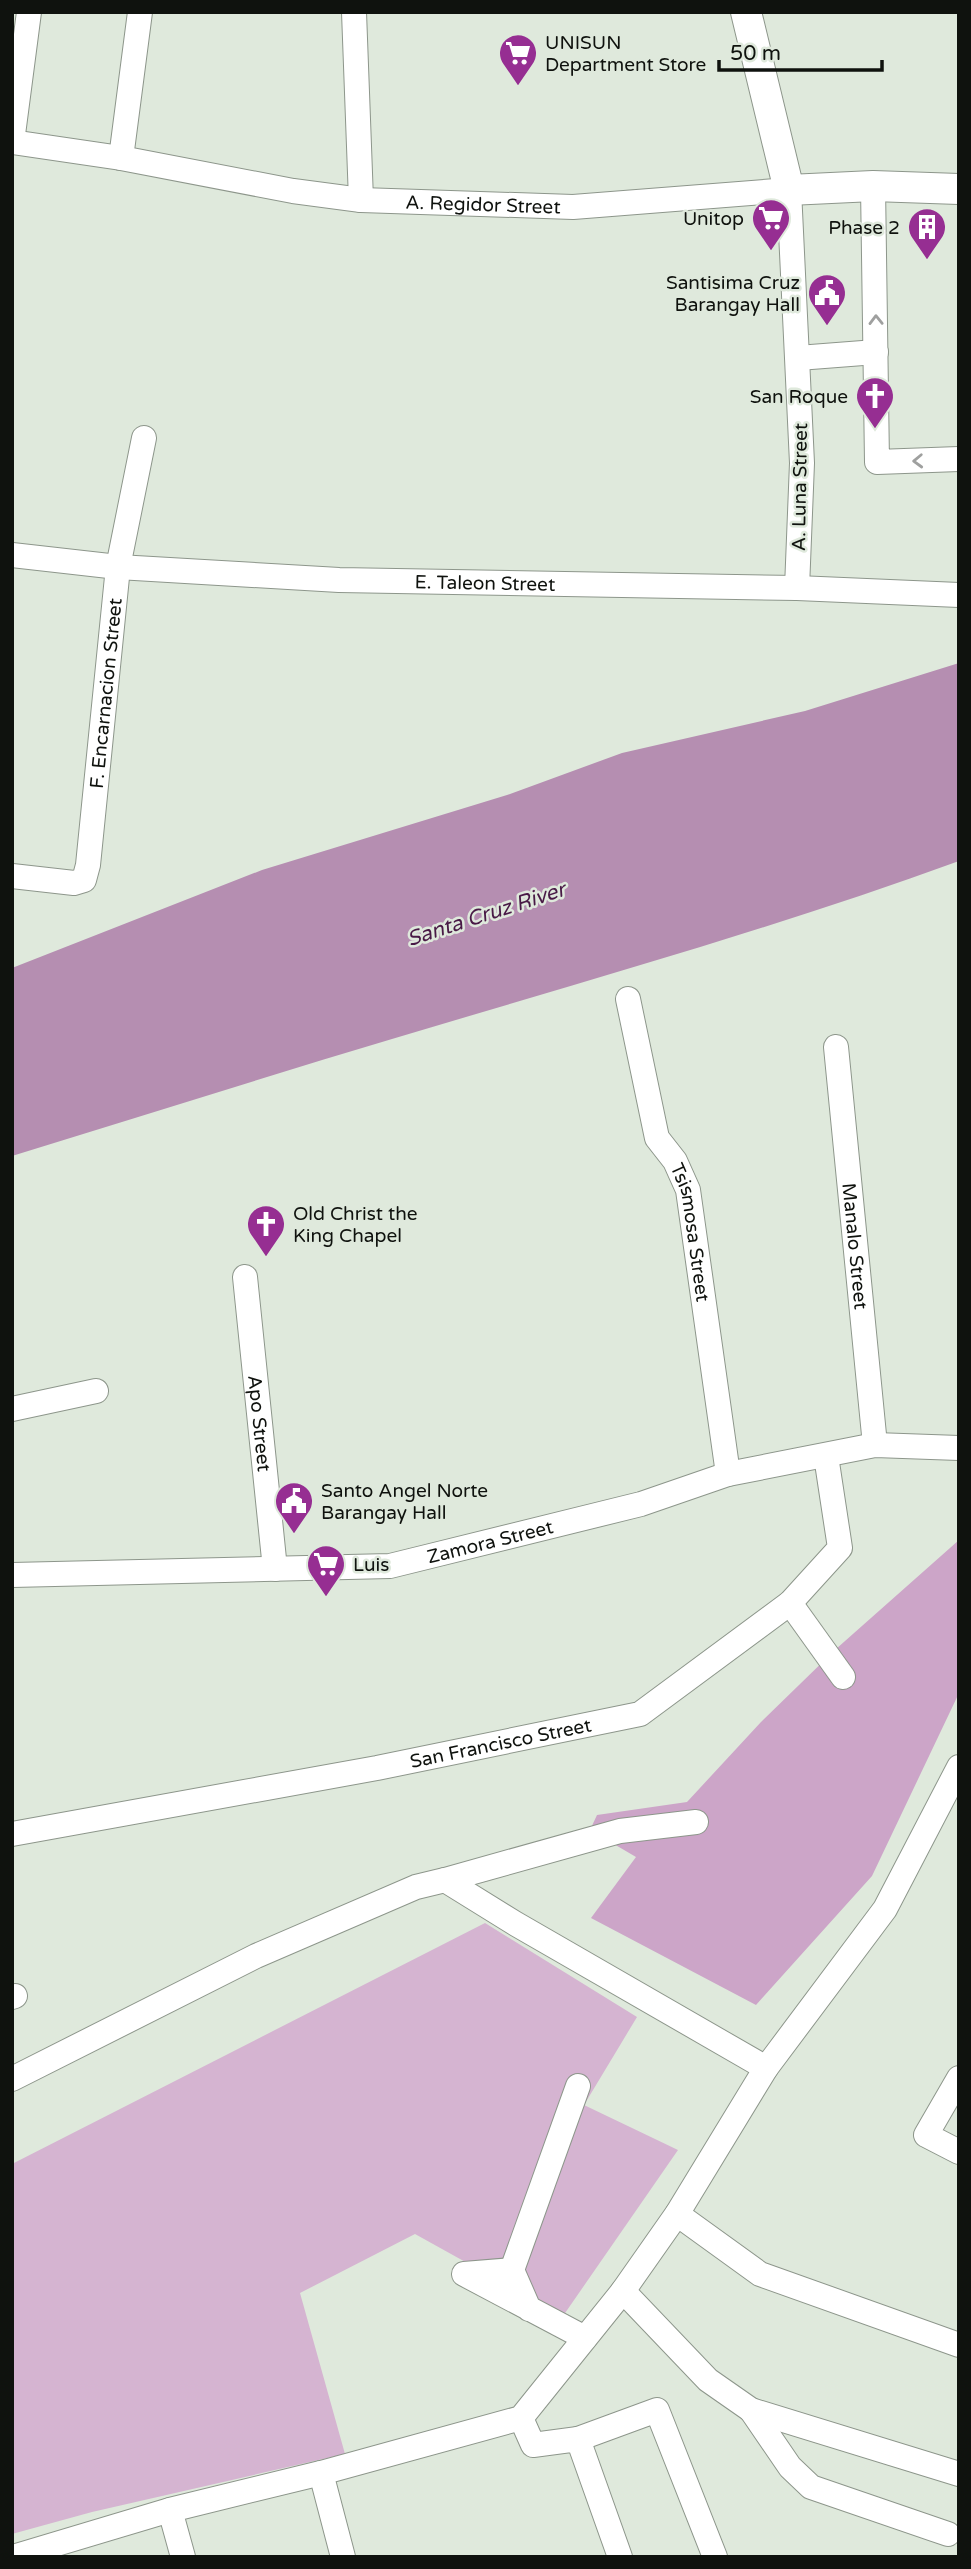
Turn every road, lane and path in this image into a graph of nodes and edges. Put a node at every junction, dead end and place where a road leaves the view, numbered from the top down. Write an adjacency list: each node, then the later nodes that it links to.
1 (29, 12): 5 (street)
2 (140, 12): 6 (street)
3 (354, 12): 10 (street)
4 (746, 12): 9 (street, A. Luna Street)
5 (12, 142): 6 (street, A. Regidor Street)
6 (121, 158): 10 (street, A. Regidor Street)
7 (873, 186): 8 (street, A. Regidor Street); 9 (street, A. Regidor Street); 11 (street, one-way to 7)
8 (959, 189)
9 (789, 190): 10 (street, A. Regidor Street); 12 (street, A. Luna Street)
10 (361, 200)
11 (876, 352): 12 (street); 14 (street, one-way to 11)
12 (798, 359): 17 (street, A. Luna Street)
13 (145, 438): 16 (street, F. Encarnacion Street)
14 (959, 459)
15 (12, 555): 16 (street, E. Taleon Street)
16 (118, 567): 17 (street, E. Taleon Street); 19 (street, F. Encarnacion Street)
17 (797, 588): 18 (street, E. Taleon Street)
18 (959, 595)
19 (12, 876)
20 (628, 999): 28 (street, Tsismosa Street)
21 (836, 1047): 25 (street, Manalo Street)
22 (245, 1277): 29 (street, Apo Street)
23 (96, 1391): 24 (street)
24 (12, 1409)
25 (875, 1445): 26 (street, Zamora Street); 27 (street, Zamora Street)
26 (959, 1448)
27 (826, 1456): 28 (street, Zamora Street); 31 (street, San Francisco Street)
28 (728, 1474): 29 (street, Zamora Street)
29 (275, 1569): 30 (street, Zamora Street)
30 (12, 1575)
31 (789, 1603): 32 (street); 35 (street, San Francisco Street)
32 (843, 1677)
33 (959, 1767): 37 (street)
34 (696, 1822): 36 (street)
35 (12, 1835)
36 (445, 1880): 37 (street); 39 (street)
37 (766, 2068): 42 (street)
38 (959, 2078): 41 (street)
39 (12, 2079)
40 (578, 2086): 43 (street)
41 (959, 2152)
42 (677, 2214): 44 (street); 47 (street)
43 (512, 2270): 45 (street); 45 (street)
44 (624, 2291): 46 (street); 48 (street)
45 (529, 2309): 46 (street)
46 (585, 2339): 49 (street)
47 (959, 2345)
48 (751, 2410): 52 (street); 54 (street)
49 (521, 2418): 50 (street); 51 (street)
50 (578, 2439): 58 (street); 59 (street)
51 (321, 2473): 53 (street); 57 (street)
52 (959, 2474)
53 (170, 2510): 55 (street); 56 (street)
54 (948, 2534)
55 (13, 2557)
56 (183, 2557)
57 (343, 2557)
58 (620, 2557)
59 (715, 2557)

